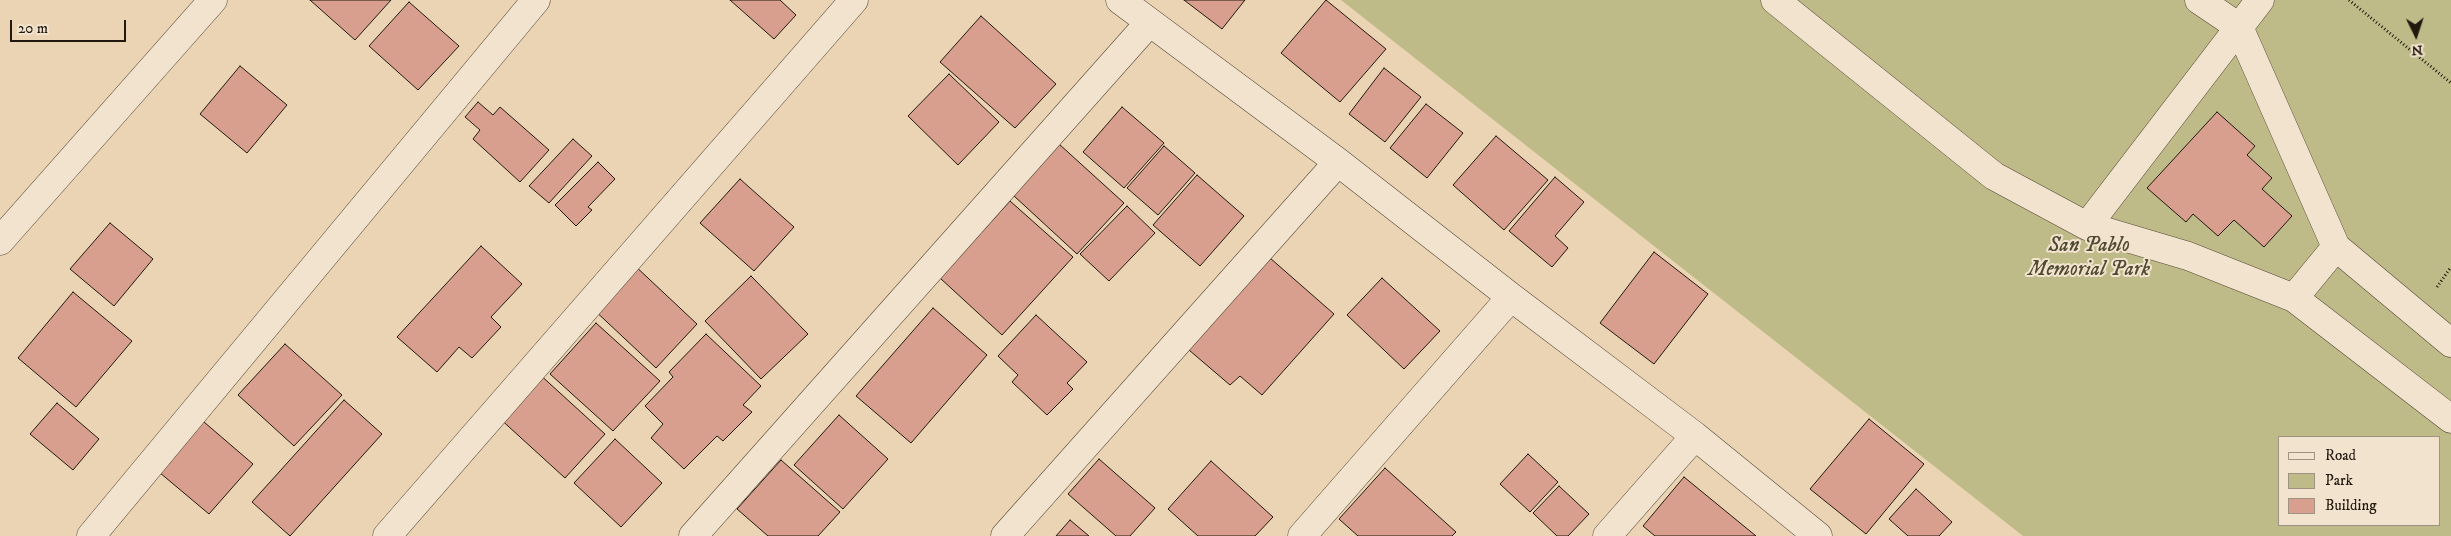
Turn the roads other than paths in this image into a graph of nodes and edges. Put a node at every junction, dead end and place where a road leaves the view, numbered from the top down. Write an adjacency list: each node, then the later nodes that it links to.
1 (213, 0): 12 (street)
2 (536, 0): 19 (street)
3 (854, 0): 20 (street)
4 (1120, 0): 8 (street)
5 (1775, 0): 11 (street)
6 (2199, 0): 9 (street)
7 (2260, 0): 9 (street)
8 (1149, 23): 10 (street); 21 (street)
9 (2239, 27): 11 (street); 13 (street)
10 (1338, 162): 14 (street); 22 (street)
11 (2087, 226): 15 (street)
12 (1, 239)
13 (2336, 247): 15 (street); 16 (street)
14 (1511, 297): 18 (street); 23 (street)
15 (2294, 298): 17 (street)
16 (2451, 343)
17 (2451, 419)
18 (1695, 436): 24 (street); 25 (street)
19 (91, 536)
20 (387, 536)
21 (693, 536)
22 (1005, 536)
23 (1302, 536)
24 (1608, 536)
25 (1818, 536)

